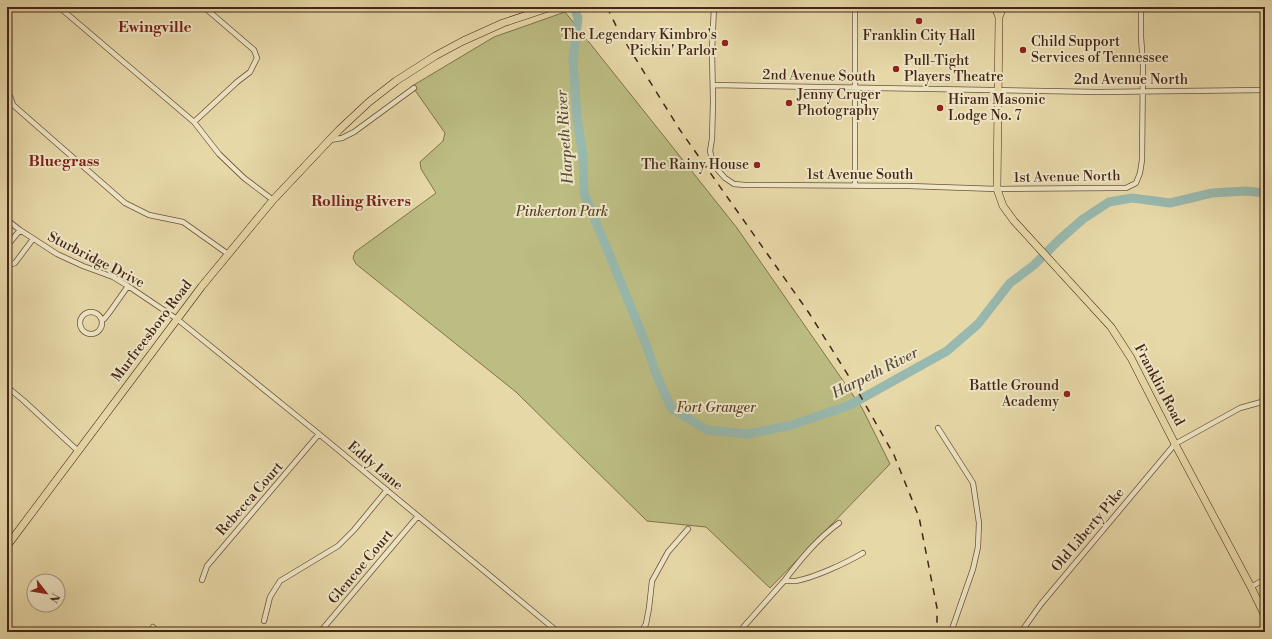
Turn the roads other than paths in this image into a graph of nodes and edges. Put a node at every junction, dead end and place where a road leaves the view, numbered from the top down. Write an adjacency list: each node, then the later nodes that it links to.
1 (59, 7): 19 (street)
2 (204, 7): 19 (street)
3 (714, 7): 10 (street)
4 (855, 7): 12 (street)
5 (994, 7): 9 (main road)
6 (1003, 7): 9 (main road)
7 (1141, 7): 15 (street)
8 (548, 8): 20 (main road, Murfreesboro Road)
9 (999, 16): 13 (main road)
10 (713, 86): 12 (street, 2nd Avenue South); 21 (street, 1st Avenue South)
11 (414, 88): 20 (street)
12 (855, 88): 13 (street, 2nd Avenue South); 21 (street)
13 (997, 90): 15 (street, 2nd Avenue North); 22 (main road)
14 (1265, 90): 15 (street, 2nd Avenue North)
15 (1142, 91): 22 (street, 1st Avenue North)
16 (7, 93): 18 (street)
17 (7, 105): 18 (street)
18 (13, 105): 28 (street)
19 (194, 122): 23 (street)
20 (328, 141): 23 (main road, Murfreesboro Road)
21 (855, 186): 22 (street, 1st Avenue South)
22 (997, 189): 37 (main road, Franklin Road)
23 (273, 200): 28 (main road, Murfreesboro Road)
24 (7, 220): 25 (street, Sturbridge Drive)
25 (20, 230): 26 (street, Sturbridge Drive); 27 (street)
26 (33, 239): 29 (street); 30 (street, Sturbridge Drive)
27 (7, 246)
28 (228, 254): 31 (main road, Murfreesboro Road)
29 (7, 265)
30 (128, 286): 31 (street, Sturbridge Drive); 32 (street)
31 (176, 319): 36 (street, Eddy Lane); 38 (main road, Murfreesboro Road)
32 (102, 320): 32 (street)
33 (7, 387): 38 (street)
34 (1265, 401): 37 (street)
35 (938, 428): 57 (street)
36 (319, 434): 39 (street, Eddy Lane); 46 (street, Rebecca Court)
37 (1175, 444): 48 (main road, Franklin Road); 58 (street, Old Liberty Pike)
38 (78, 451): 43 (main road, Murfreesboro Road)
39 (387, 490): 40 (street, Eddy Lane); 50 (street)
40 (418, 516): 53 (street, Glencoe Court); 54 (street, Eddy Lane)
41 (839, 523): 47 (street)
42 (688, 529): 55 (street)
43 (7, 546)
44 (863, 553): 47 (street)
45 (1265, 579): 48 (street)
46 (202, 580)
47 (784, 581): 56 (street)
48 (1251, 587): 49 (main road, Franklin Road)
49 (1265, 616)
50 (264, 621)
51 (149, 632): 52 (street)
52 (158, 632)
53 (320, 632)
54 (558, 632)
55 (641, 632)
56 (739, 632)
57 (951, 632)
58 (1021, 632)

